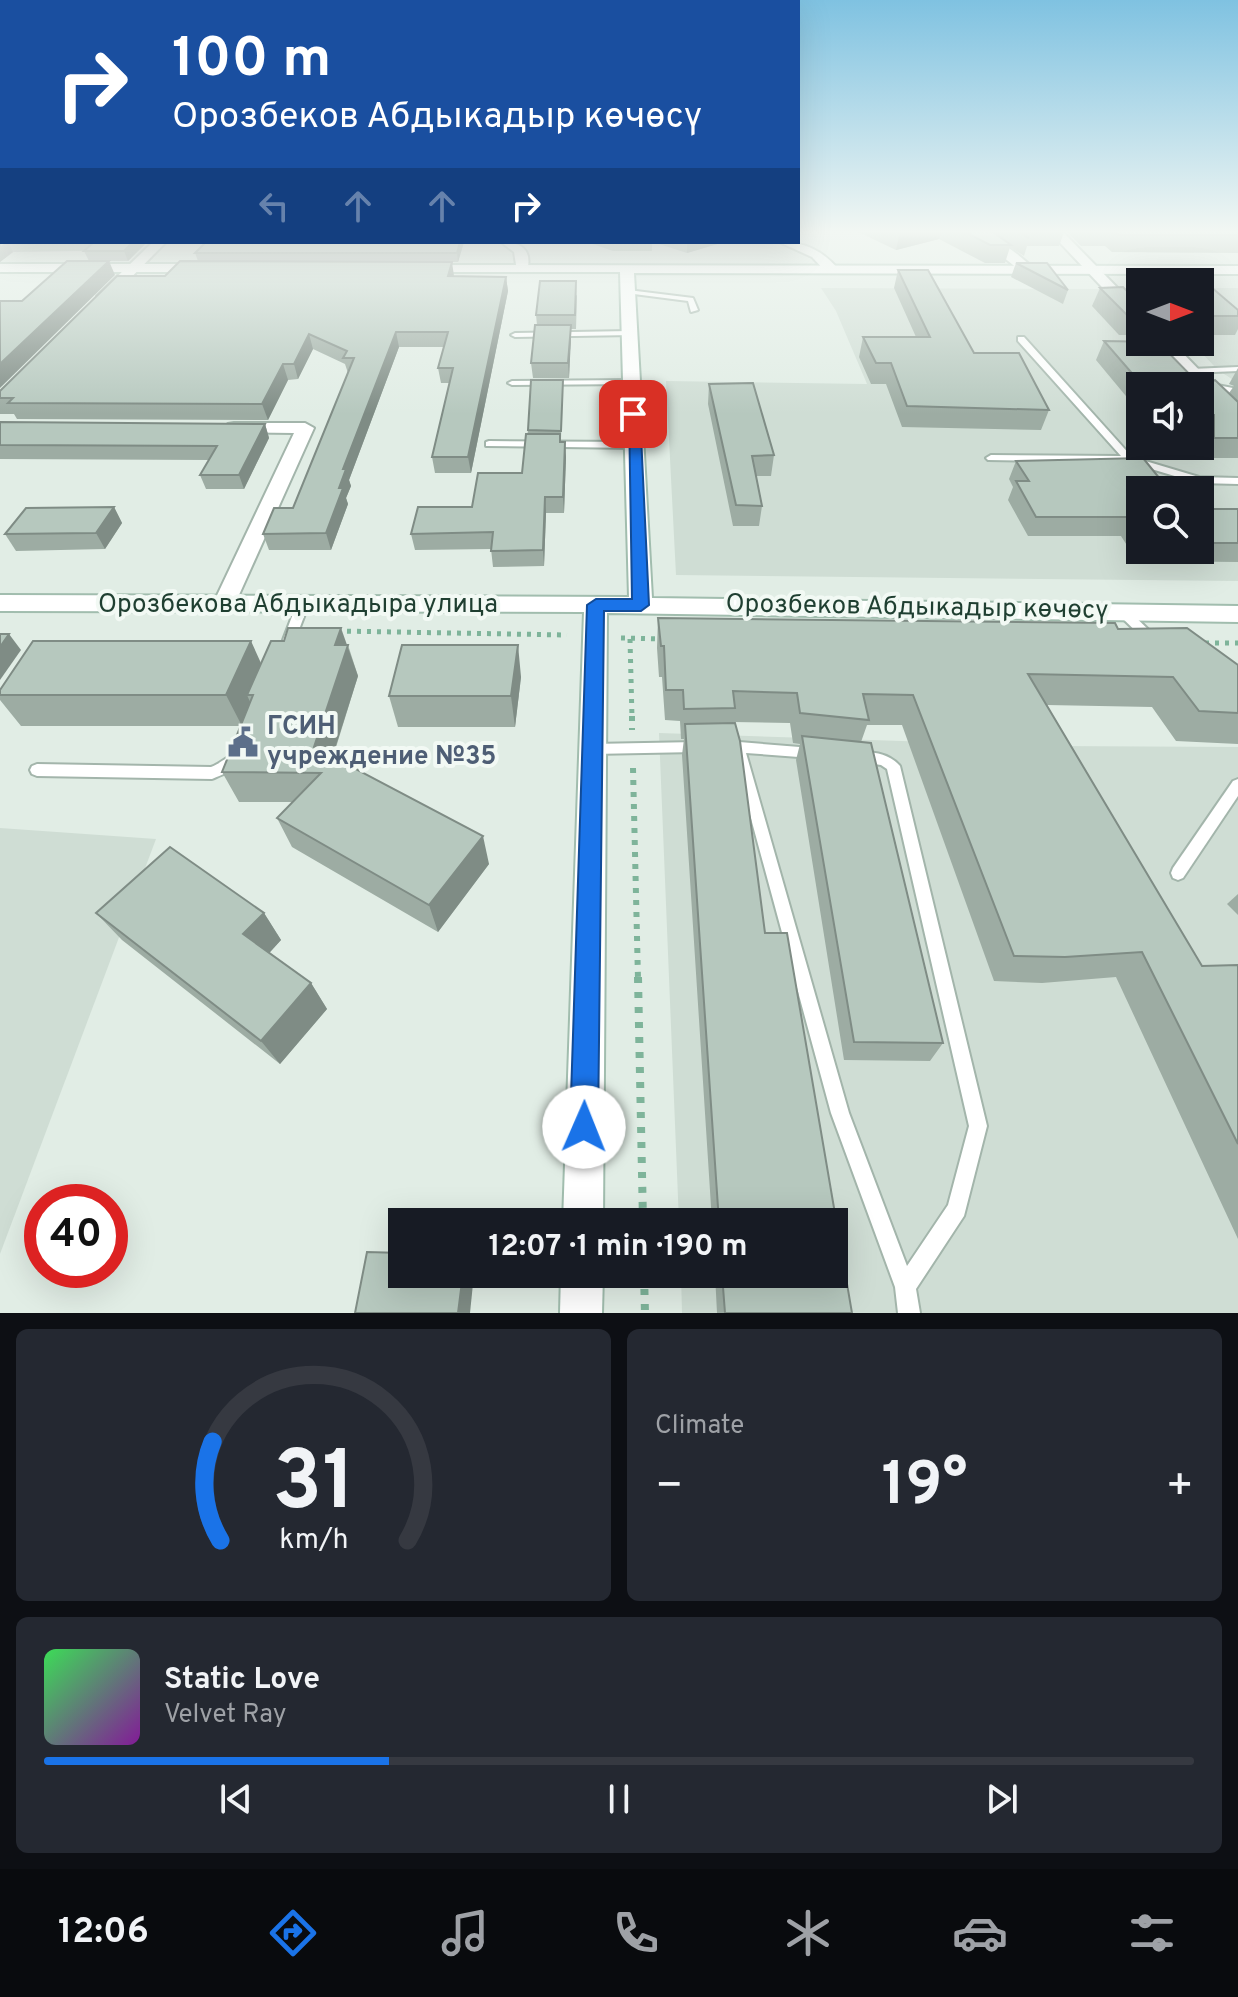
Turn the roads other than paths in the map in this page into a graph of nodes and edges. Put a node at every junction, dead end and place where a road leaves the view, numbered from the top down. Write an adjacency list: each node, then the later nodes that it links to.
1 (110, 291): 3 (street)
2 (628, 292): 4 (lane); 5 (street)
3 (95, 306)
4 (694, 310)
5 (630, 333): 6 (lane); 12 (street)
6 (515, 335)
7 (1021, 339): 21 (lane)
8 (1177, 356): 10 (street)
9 (1238, 369): 11 (lane)
10 (1192, 372)
11 (1214, 374)
12 (632, 382): 13 (lane); 20 (street)
13 (512, 383)
14 (1214, 383): 15 (lane)
15 (1238, 392)
16 (1214, 395): 17 (street)
17 (1238, 420)
18 (214, 428): 29 (street)
19 (489, 444): 20 (lane)
20 (634, 445): 28 (street)
21 (1126, 456)
22 (991, 458): 23 (lane)
23 (1126, 459)
24 (1132, 460): 25 (lane)
25 (1238, 481)
26 (0, 603): 29 (street, Орозбекова Абдыкадыра улица)
27 (596, 605): 28 (street, Орозбеков Абдыкадыр көчөсү); 30 (street, Орозбекова Абдыкадыра улица); 36 (street)
28 (641, 605): 31 (street, Орозбеков Абдыкадыр көчөсү)
29 (223, 606): 30 (street, Орозбекова Абдыкадыра улица)
30 (302, 606): 34 (lane)
31 (1122, 611): 32 (street, Орозбеков Абдыкадыр көчөсү); 33 (lane)
32 (1238, 614)
33 (1167, 652)
34 (281, 658)
35 (737, 746): 36 (lane); 42 (lane); 42 (lane)
36 (592, 749): 41 (street)
37 (240, 753): 38 (lane)
38 (37, 770)
39 (1238, 785): 40 (lane)
40 (1178, 873)
41 (583, 1208)
42 (905, 1287): 45 (lane)
43 (582, 1288): 44 (street)
44 (581, 1313)
45 (909, 1313)

